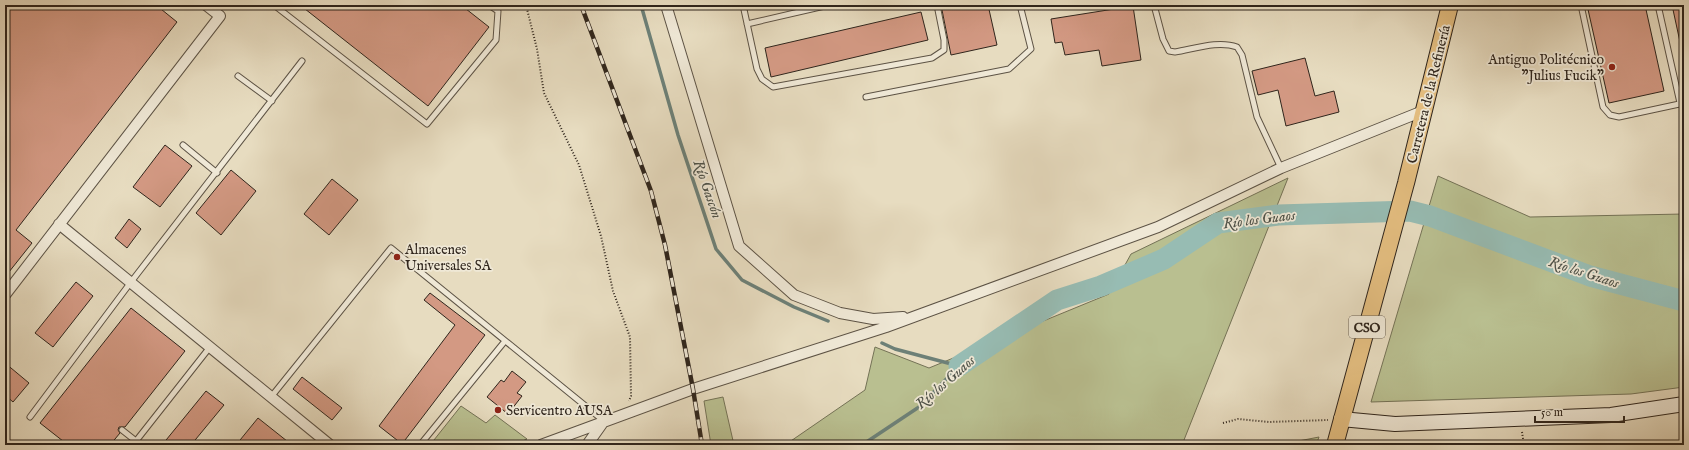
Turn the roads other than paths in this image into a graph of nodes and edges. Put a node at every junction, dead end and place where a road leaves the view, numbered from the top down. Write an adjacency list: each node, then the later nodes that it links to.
1 (206, 5): 23 (street)
2 (274, 5): 3 (lane)
3 (489, 5)
4 (666, 5): 26 (street)
5 (743, 5): 13 (lane)
6 (829, 5): 13 (lane)
7 (937, 5): 13 (lane)
8 (1020, 5): 16 (lane)
9 (1154, 5): 21 (lane)
10 (1450, 5): 19 (main road, Carretera de la Refinería / CSO)
11 (1581, 5): 18 (lane)
12 (1658, 5): 18 (lane)
13 (747, 24)
14 (302, 61): 17 (lane)
15 (238, 76): 17 (lane)
16 (866, 97)
17 (272, 101): 22 (lane)
18 (1682, 103)
19 (1423, 111): 21 (street); 32 (main road, Carretera de la Refinería / CSO)
20 (183, 145): 22 (lane)
21 (1281, 168): 26 (street)
22 (217, 173): 24 (lane)
23 (60, 224): 24 (street); 25 (street)
24 (130, 282): 28 (street); 31 (lane)
25 (5, 295)
26 (913, 317): 33 (street)
27 (505, 341): 29 (lane); 33 (lane); 36 (lane)
28 (210, 347): 29 (street); 34 (lane)
29 (271, 397): 35 (street)
30 (1684, 404): 32 (street)
31 (30, 417)
32 (1341, 419): 39 (main road, CSO)
33 (604, 421): 37 (street); 38 (street)
34 (122, 430)
35 (330, 445)
36 (420, 445)
37 (541, 445)
38 (586, 445)
39 (1335, 445)

